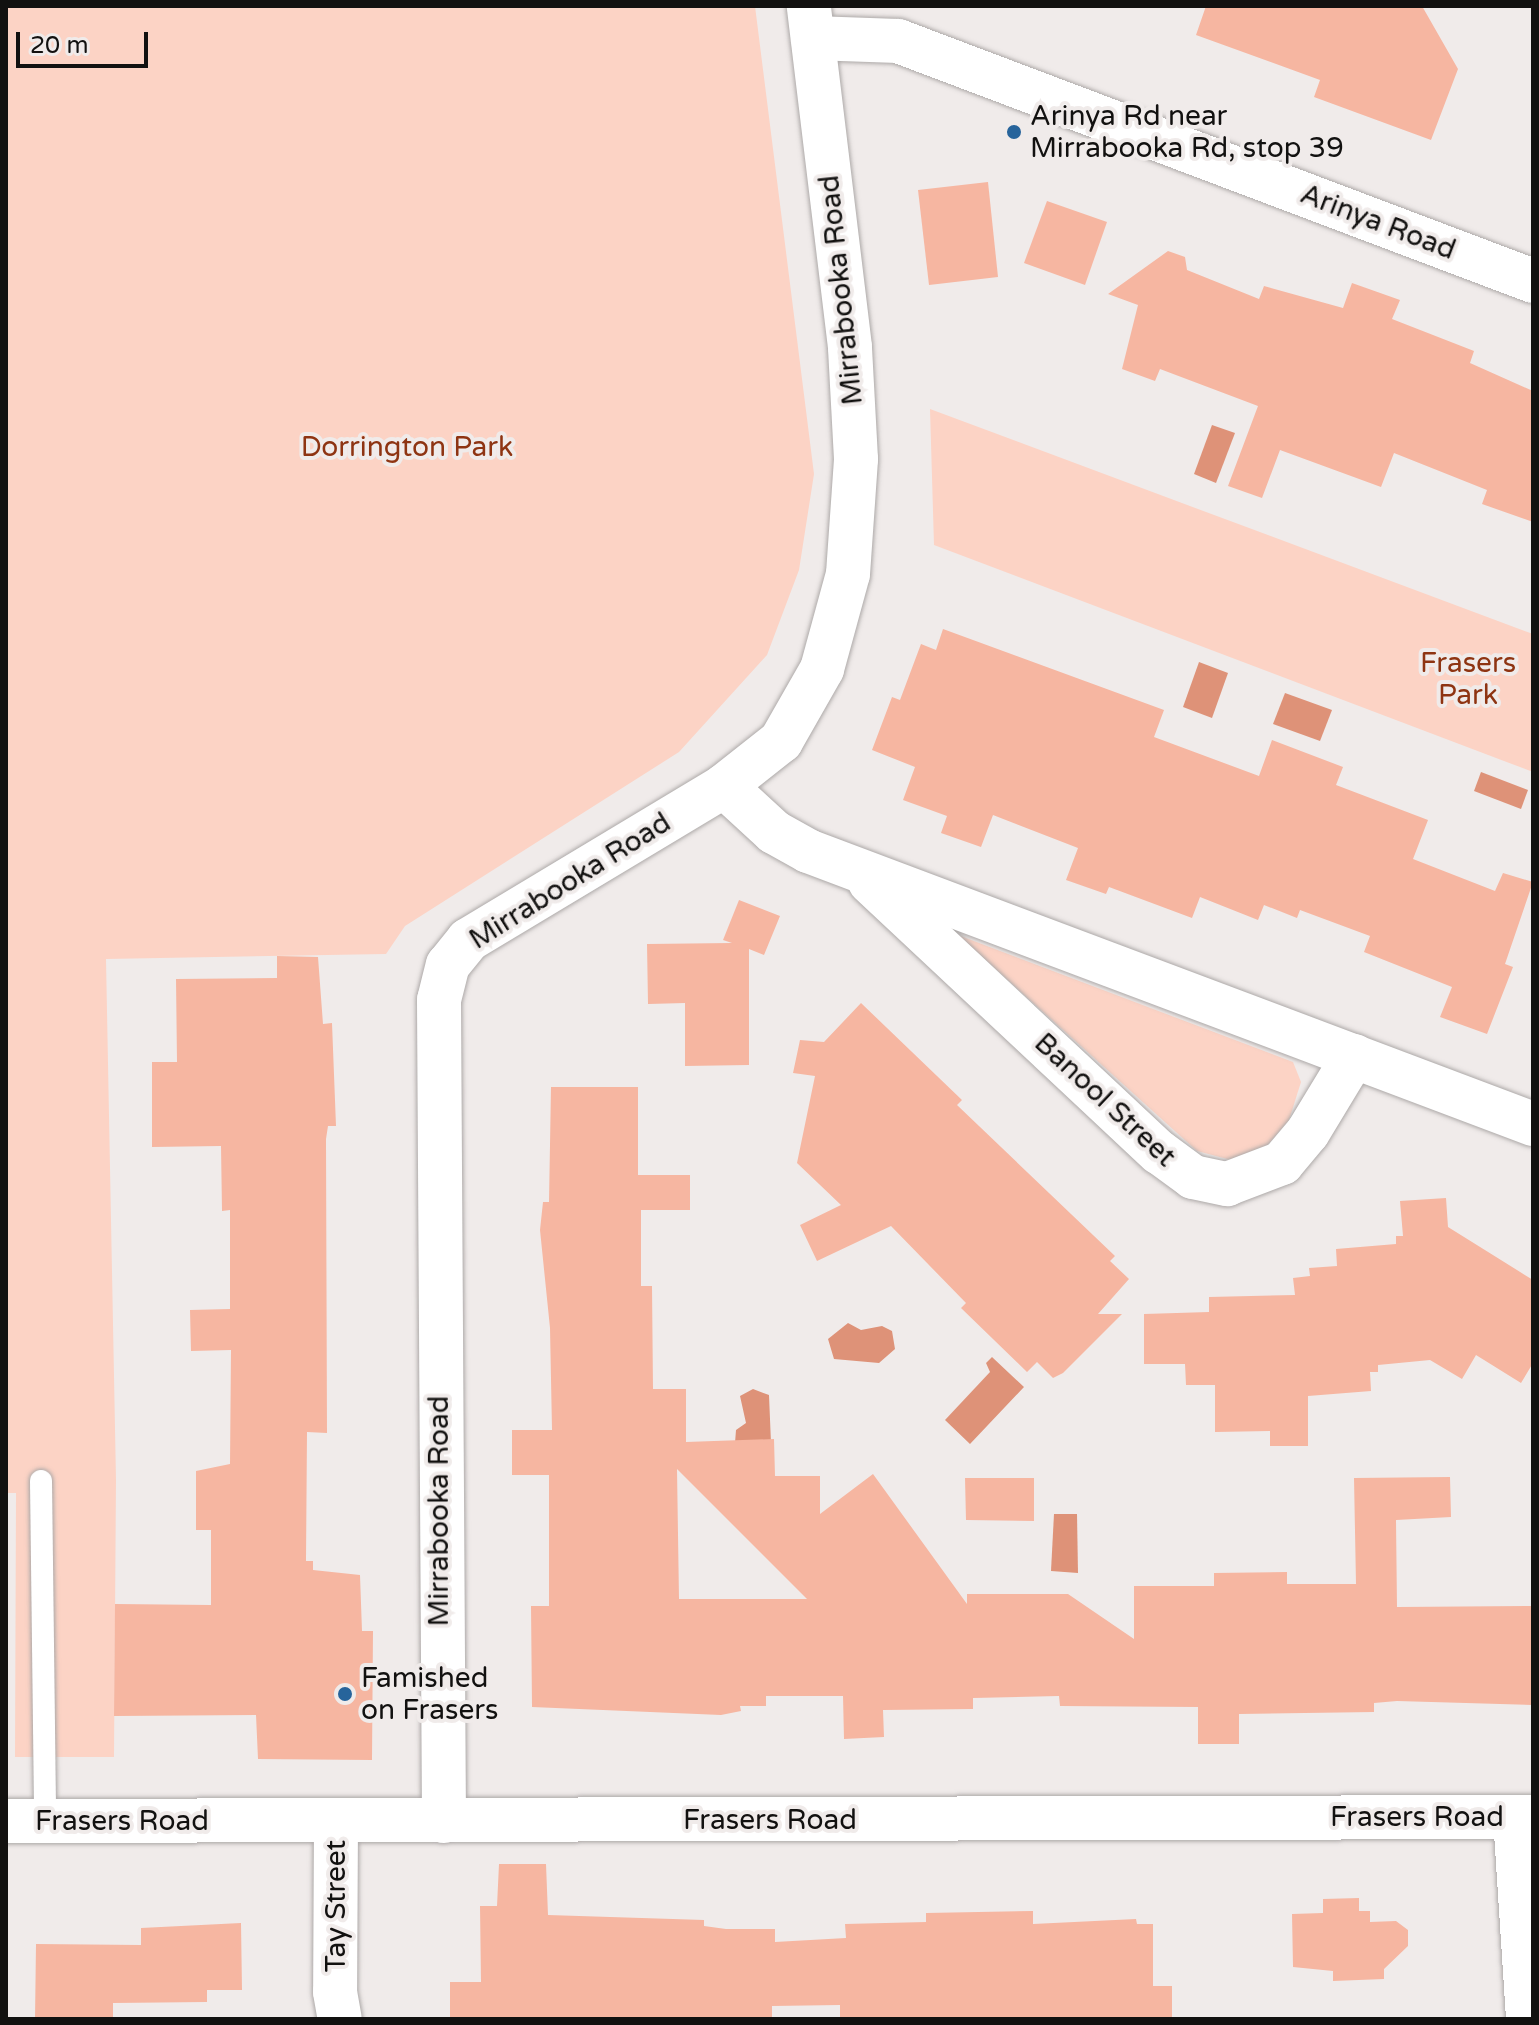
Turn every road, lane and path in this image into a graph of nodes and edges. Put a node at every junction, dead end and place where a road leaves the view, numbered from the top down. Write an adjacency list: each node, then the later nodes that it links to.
1 (811, 22): 2 (street, Arinya Road); 3 (street, Mirrabooka Road)
2 (1533, 281)
3 (724, 786): 4 (street, Banool Street); 11 (street, Mirrabooka Road)
4 (855, 868): 5 (street, Banool Street); 5 (street, Banool Street)
5 (1354, 1056): 6 (street, Banool Street)
6 (1533, 1124)
7 (41, 1481): 9 (lane)
8 (1524, 1817): 11 (street, Frasers Road); 13 (street)
9 (26, 1821): 10 (street, Frasers Road)
10 (336, 1821): 11 (street, Frasers Road); 12 (street, Tay Street)
11 (444, 1821)
12 (335, 2010)
13 (1528, 2019)

